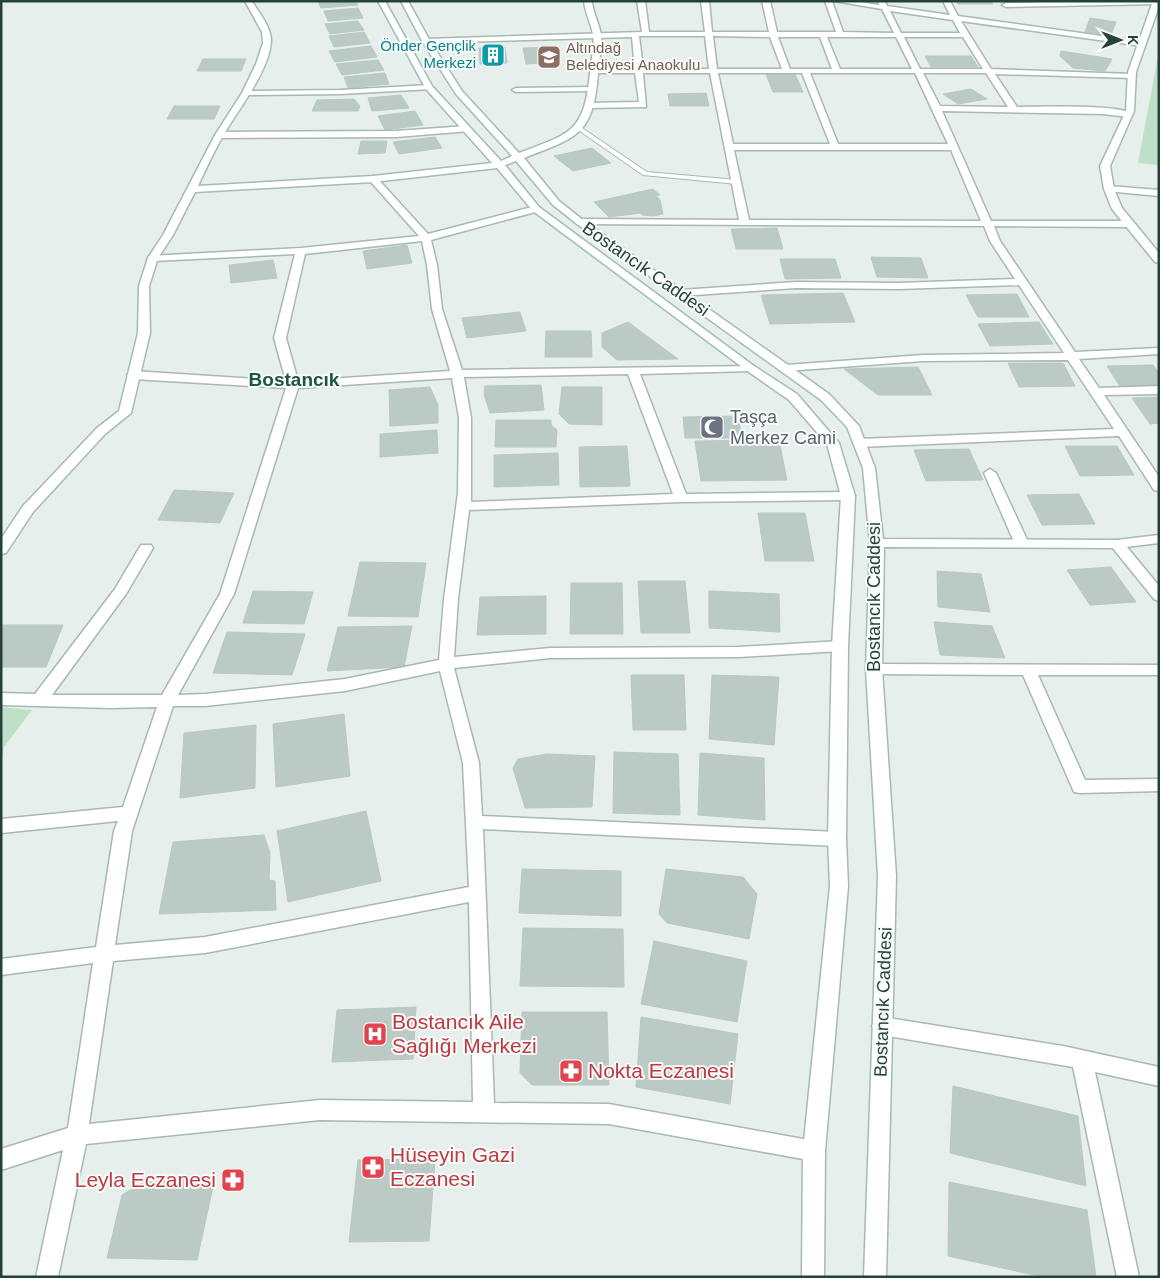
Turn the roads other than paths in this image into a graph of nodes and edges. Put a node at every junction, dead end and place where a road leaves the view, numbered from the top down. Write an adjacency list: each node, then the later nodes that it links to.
1 (248, 1): 41 (street)
2 (382, 1): 38 (street, Bostancık Caddesi)
3 (404, 1): 27 (street, Bostancık Caddesi)
4 (588, 1): 20 (street)
5 (640, 1): 19 (street)
6 (705, 1): 21 (street)
7 (766, 1): 23 (street)
8 (828, 1): 25 (street)
9 (838, 1): 13 (street)
10 (946, 1): 15 (street)
11 (1157, 2): 12 (street); 28 (street)
12 (1004, 3): 14 (street)
13 (883, 4): 15 (street); 26 (street)
14 (1011, 12)
15 (955, 17): 17 (street); 22 (street)
16 (1016, 20): 17 (street)
17 (1022, 27): 28 (street)
18 (635, 34): 19 (street); 20 (street); 29 (street)
19 (646, 34): 21 (street)
20 (597, 35): 27 (street); 35 (street)
21 (708, 35): 23 (street); 30 (street)
22 (965, 35): 26 (street); 36 (street)
23 (774, 36): 24 (street); 31 (street)
24 (823, 36): 25 (street); 33 (street)
25 (841, 36): 26 (street)
26 (898, 36): 34 (street)
27 (426, 41): 52 (street, Bostancık Caddesi)
28 (1142, 44): 37 (street)
29 (639, 70): 30 (street); 35 (street); 42 (street)
30 (713, 70): 31 (street); 49 (street)
31 (787, 70): 32 (street)
32 (805, 70): 33 (street); 50 (street)
33 (837, 70): 34 (street)
34 (917, 70): 36 (street); 43 (street)
35 (595, 71): 39 (street)
36 (989, 71): 37 (street); 44 (street)
37 (1132, 76): 45 (street)
38 (429, 87): 41 (street); 47 (street, Bostancık Caddesi)
39 (592, 89): 40 (street); 42 (street)
40 (516, 90)
41 (246, 93): 48 (street)
42 (589, 105): 46 (street)
43 (937, 108): 44 (street); 51 (street)
44 (1014, 109): 45 (street)
45 (1128, 114): 57 (street)
46 (579, 128): 52 (street); 55 (lane)
47 (467, 129): 48 (street); 53 (street, Bostancık Caddesi)
48 (220, 135): 56 (street)
49 (729, 147): 50 (street); 55 (street)
50 (835, 147): 51 (street)
51 (954, 147): 62 (street)
52 (517, 157): 53 (street); 60 (street, Bostancık Caddesi)
53 (498, 165): 54 (street); 59 (street, Bostancık Caddesi)
54 (374, 180): 56 (street); 64 (street)
55 (737, 182): 61 (street)
56 (191, 188): 66 (street)
57 (1109, 189): 58 (street); 63 (street)
58 (1159, 193)
59 (536, 209): 64 (street); 72 (street, Bostancık Caddesi)
60 (580, 222): 61 (street); 69 (street, Bostancık Caddesi)
61 (745, 223): 62 (street)
62 (987, 224): 63 (street); 68 (street)
63 (1128, 224): 67 (street)
64 (426, 238): 65 (street); 75 (street)
65 (300, 251): 66 (street); 77 (street)
66 (153, 258): 76 (street)
67 (1159, 260)
68 (1023, 282): 69 (street); 71 (street)
69 (681, 293): 73 (street, Bostancık Caddesi)
70 (1159, 351): 71 (street)
71 (1072, 356): 73 (street); 79 (street)
72 (750, 368): 74 (street); 84 (street, Bostancık Caddesi)
73 (786, 368): 81 (street, Bostancık Caddesi)
74 (633, 371): 75 (street); 85 (street)
75 (457, 374): 77 (street); 86 (street)
76 (133, 375): 77 (street); 92 (street)
77 (292, 385): 101 (street)
78 (1159, 390): 79 (street)
79 (1096, 392): 80 (street)
80 (1122, 432): 81 (street); 83 (street)
81 (859, 443): 88 (street, Bostancık Caddesi)
82 (990, 473): 89 (street)
83 (1159, 487)
84 (848, 496): 85 (street); 94 (street, Bostancık Caddesi)
85 (681, 498): 86 (street)
86 (464, 506): 95 (street)
87 (1159, 539): 90 (street)
88 (877, 543): 89 (street); 96 (street, Bostancık Caddesi)
89 (1022, 544): 90 (street)
90 (1118, 544): 93 (street)
91 (146, 548): 100 (street)
92 (1, 550)
93 (1159, 596)
94 (840, 646): 95 (street); 106 (street, Bostancık Caddesi)
95 (446, 666): 101 (street); 104 (street)
96 (874, 669): 98 (street); 110 (street, Bostancık Caddesi)
97 (1159, 670): 98 (street)
98 (1029, 671): 102 (street)
99 (1, 699): 100 (street)
100 (40, 699): 101 (street)
101 (167, 701): 103 (street)
102 (1159, 784)
103 (130, 812): 105 (street); 108 (street)
104 (475, 822): 106 (street); 107 (street)
105 (1, 826)
106 (837, 839): 115 (street, Bostancık Caddesi)
107 (478, 893): 108 (street); 113 (street)
108 (104, 954): 109 (street); 114 (street)
109 (1, 967)
110 (882, 1026): 111 (street); 119 (street, Bostancık Caddesi)
111 (1082, 1059): 112 (street); 120 (street)
112 (1159, 1077)
113 (484, 1112): 114 (street); 115 (street)
114 (77, 1135): 116 (street); 117 (street)
115 (814, 1151): 118 (street, Bostancık Caddesi)
116 (1, 1160)
117 (47, 1277)
118 (813, 1277)
119 (876, 1277)
120 (1128, 1277)

